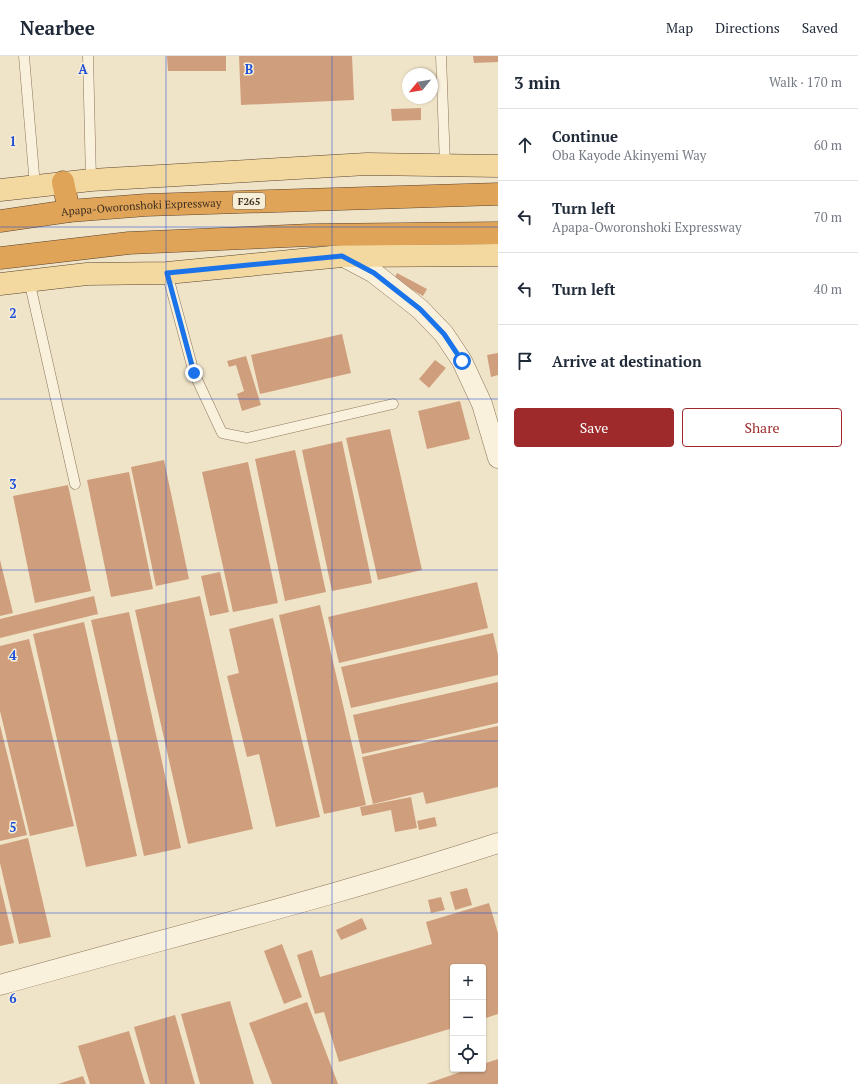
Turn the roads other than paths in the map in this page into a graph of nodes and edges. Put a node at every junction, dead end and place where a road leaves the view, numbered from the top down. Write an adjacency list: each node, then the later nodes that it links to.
1 (24, 56): 8 (lane)
2 (88, 56): 6 (lane)
3 (441, 56): 4 (lane)
4 (445, 165): 5 (main road); 6 (main road)
5 (498, 166)
6 (91, 180): 7 (main road)
7 (63, 182): 8 (main road); 11 (highway)
8 (35, 186): 9 (main road)
9 (0, 190)
10 (498, 194): 11 (highway, Apapa-Oworonshoki Expressway / F265)
11 (69, 211): 12 (highway, Apapa-Oworonshoki Expressway / F265)
12 (0, 221)
13 (498, 233): 16 (highway)
14 (498, 255): 15 (main road)
15 (342, 256): 17 (main road); 21 (street)
16 (0, 258)
17 (167, 273): 18 (main road); 20 (lane)
18 (29, 280): 19 (main road); 22 (lane)
19 (0, 284)
20 (393, 404)
21 (498, 458)
22 (75, 484)
23 (498, 843): 24 (street)
24 (0, 985)

